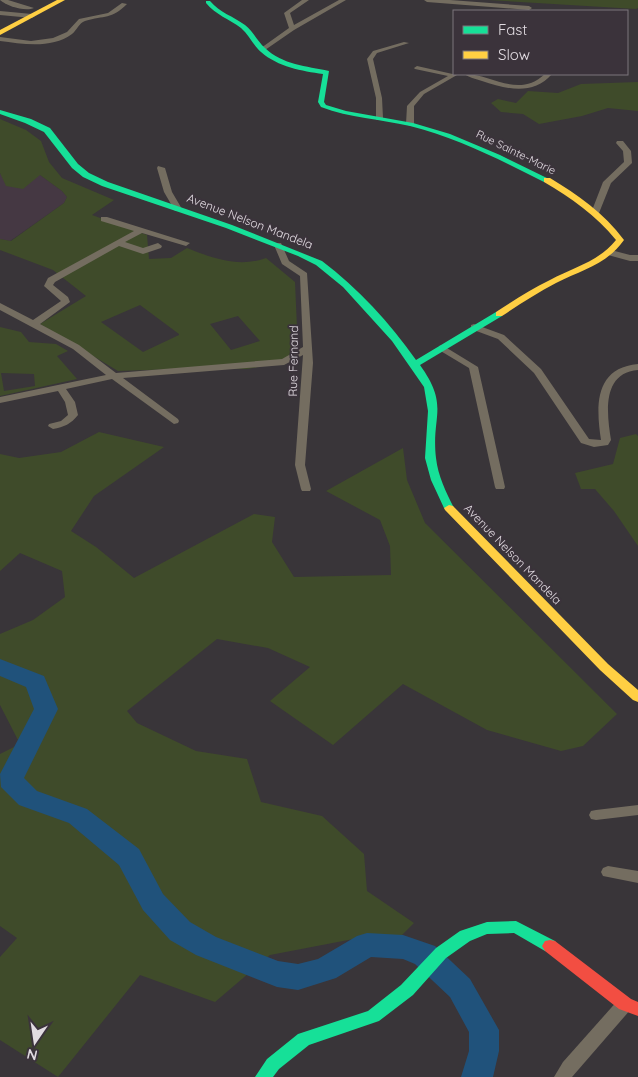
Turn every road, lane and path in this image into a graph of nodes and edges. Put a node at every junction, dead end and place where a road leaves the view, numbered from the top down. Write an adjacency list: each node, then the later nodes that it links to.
1 (2, 0): 10 (street)
2 (30, 0): 10 (street)
3 (62, 0): 10 (street)
4 (306, 0): 12 (street)
5 (342, 0): 12 (street)
6 (427, 0): 9 (street)
7 (208, 2): 16 (street, Rue Sainte-Marie)
8 (124, 4): 14 (street)
9 (529, 8)
10 (29, 13): 11 (street); 13 (street)
11 (0, 14)
12 (292, 29): 16 (street)
13 (0, 33)
14 (0, 39)
15 (406, 43): 23 (street)
16 (263, 49): 23 (street, Rue Sainte-Marie)
17 (417, 68): 18 (street)
18 (453, 74)
19 (453, 75): 24 (street)
20 (471, 75): 21 (street)
21 (548, 75)
22 (0, 112): 27 (street, Avenue Nelson Mandela)
23 (379, 118): 24 (street, Rue Sainte-Marie)
24 (410, 124): 28 (street, Rue Sainte-Marie)
25 (620, 143): 28 (street)
26 (161, 168): 27 (street)
27 (178, 209): 33 (street, Avenue Nelson Mandela)
28 (595, 213): 35 (street, Rue Sainte-Marie)
29 (104, 219): 30 (street)
30 (141, 230): 31 (street); 32 (street)
31 (119, 243): 34 (street); 39 (street)
32 (186, 243)
33 (278, 245): 41 (street, Rue Fernand); 43 (street, Avenue Nelson Mandela)
34 (158, 246)
35 (612, 253): 36 (street); 40 (street)
36 (634, 258): 37 (street)
37 (638, 267)
38 (0, 306): 39 (street)
39 (33, 324): 45 (street)
40 (474, 327): 42 (street); 44 (street)
41 (308, 348): 45 (street); 51 (street, Rue Fernand)
42 (442, 348): 43 (street); 50 (street)
43 (416, 364): 52 (street, Avenue Nelson Mandela)
44 (638, 367)
45 (113, 376): 46 (street); 48 (street)
46 (61, 388): 47 (street); 49 (street)
47 (0, 400)
48 (174, 421)
49 (53, 426)
50 (500, 487)
51 (306, 489)
52 (638, 697)
53 (638, 810): 54 (street)
54 (596, 815)
55 (608, 872): 56 (street)
56 (638, 877)
57 (632, 1006): 58 (street); 59 (street)
58 (263, 1077)
59 (562, 1077)

